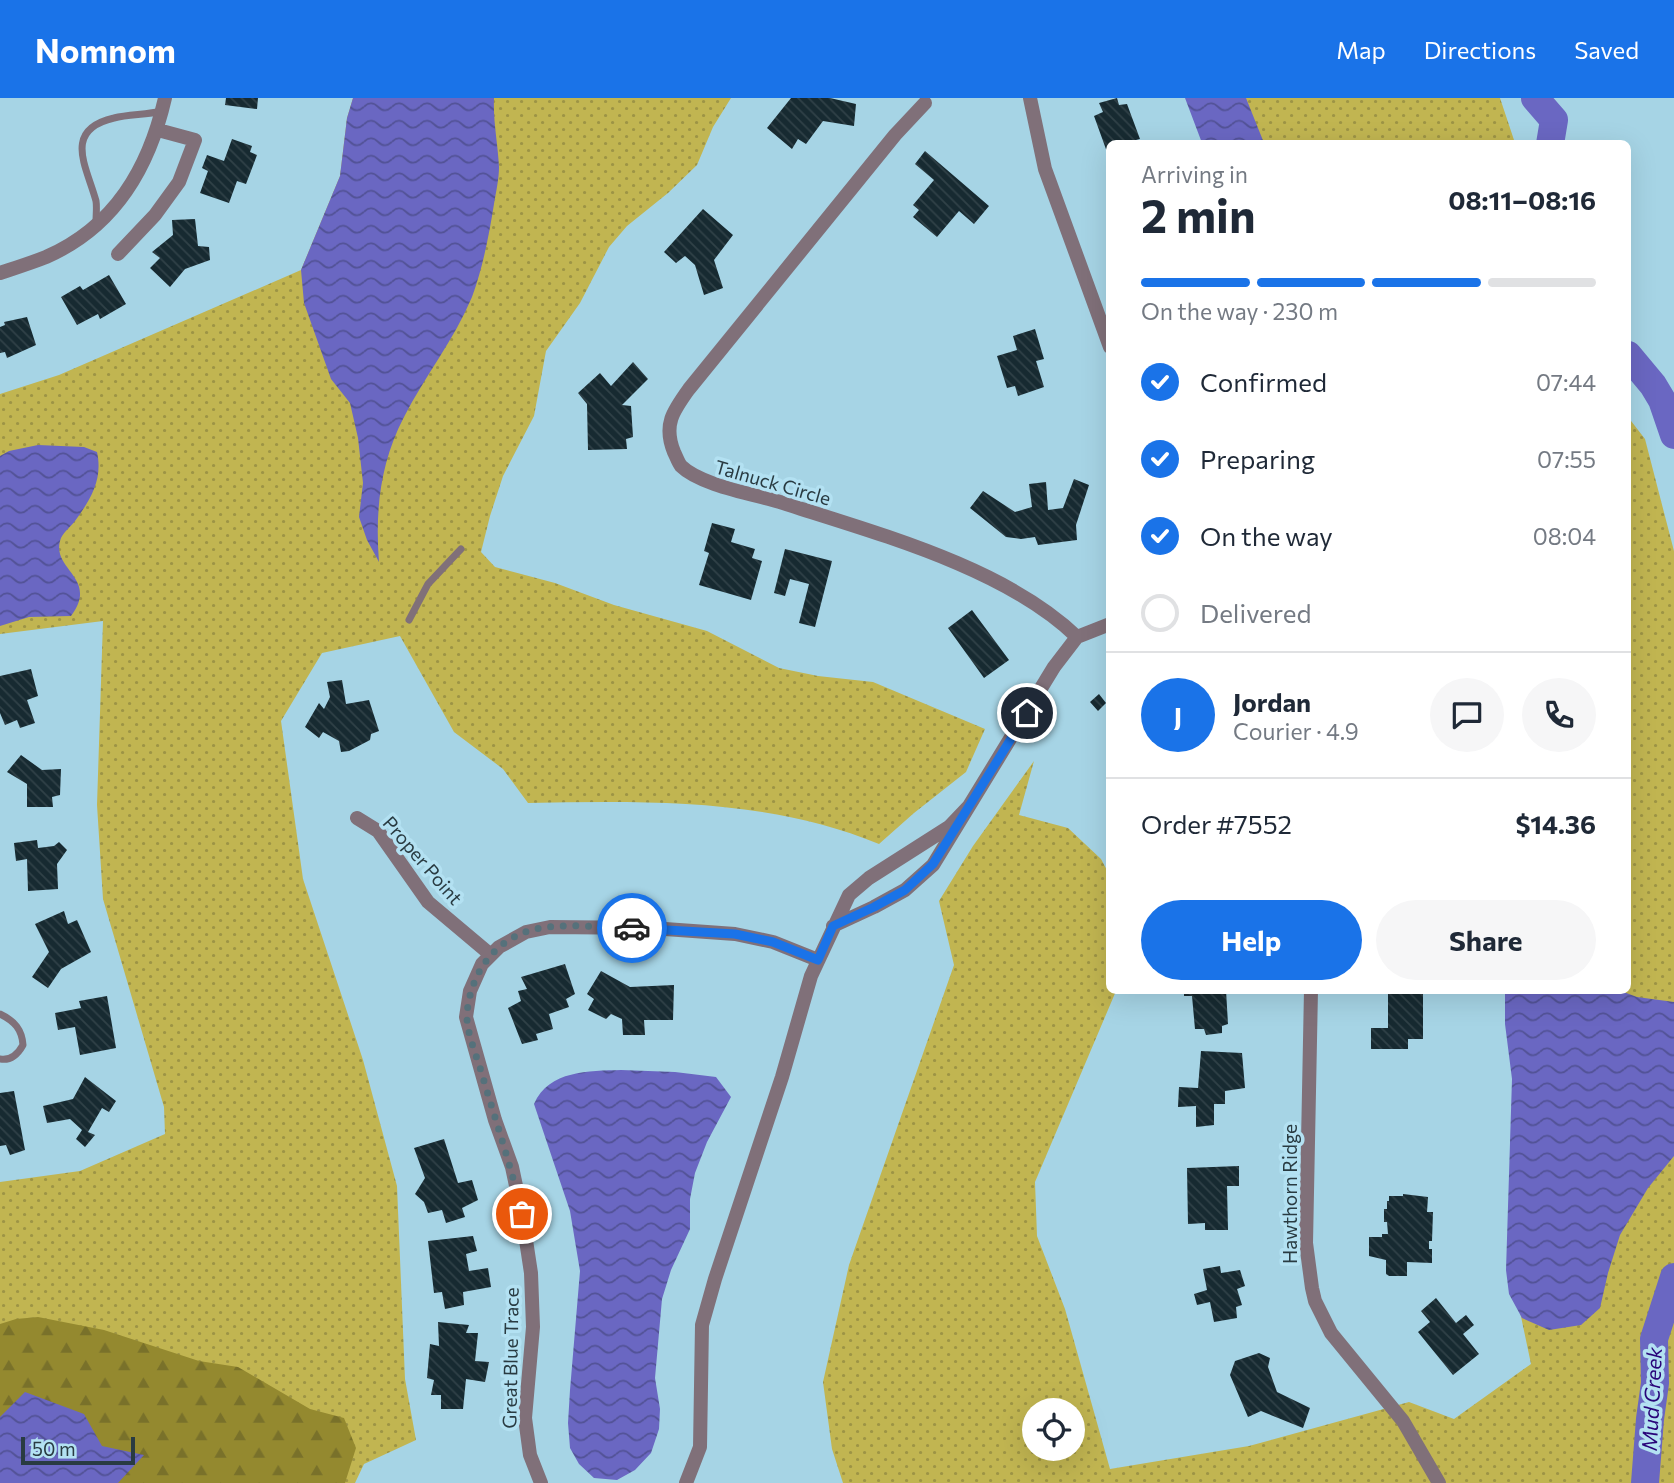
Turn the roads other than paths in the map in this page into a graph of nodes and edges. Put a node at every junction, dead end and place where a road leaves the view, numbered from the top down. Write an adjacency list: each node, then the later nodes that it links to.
1 (1030, 98): 8 (street)
2 (925, 103): 12 (street, Talnuck Circle)
3 (164, 104): 4 (street); 5 (lane)
4 (158, 130): 5 (street); 6 (street)
5 (96, 223): 7 (street)
6 (118, 254)
7 (0, 273)
8 (1106, 336)
9 (461, 549): 10 (lane)
10 (409, 620)
11 (1106, 626): 12 (street)
12 (1077, 637): 13 (street)
13 (969, 806): 15 (street); 15 (street)
14 (356, 818): 16 (street, Proper Point)
15 (833, 926): 17 (street)
16 (491, 955): 17 (street, Great Blue Trace); 21 (street, Great Blue Trace)
17 (818, 960): 22 (street)
18 (1311, 994): 23 (street, Hawthorn Ridge)
19 (0, 1014): 20 (lane)
20 (0, 1059)
21 (536, 1482)
22 (686, 1483)
23 (1439, 1483)

